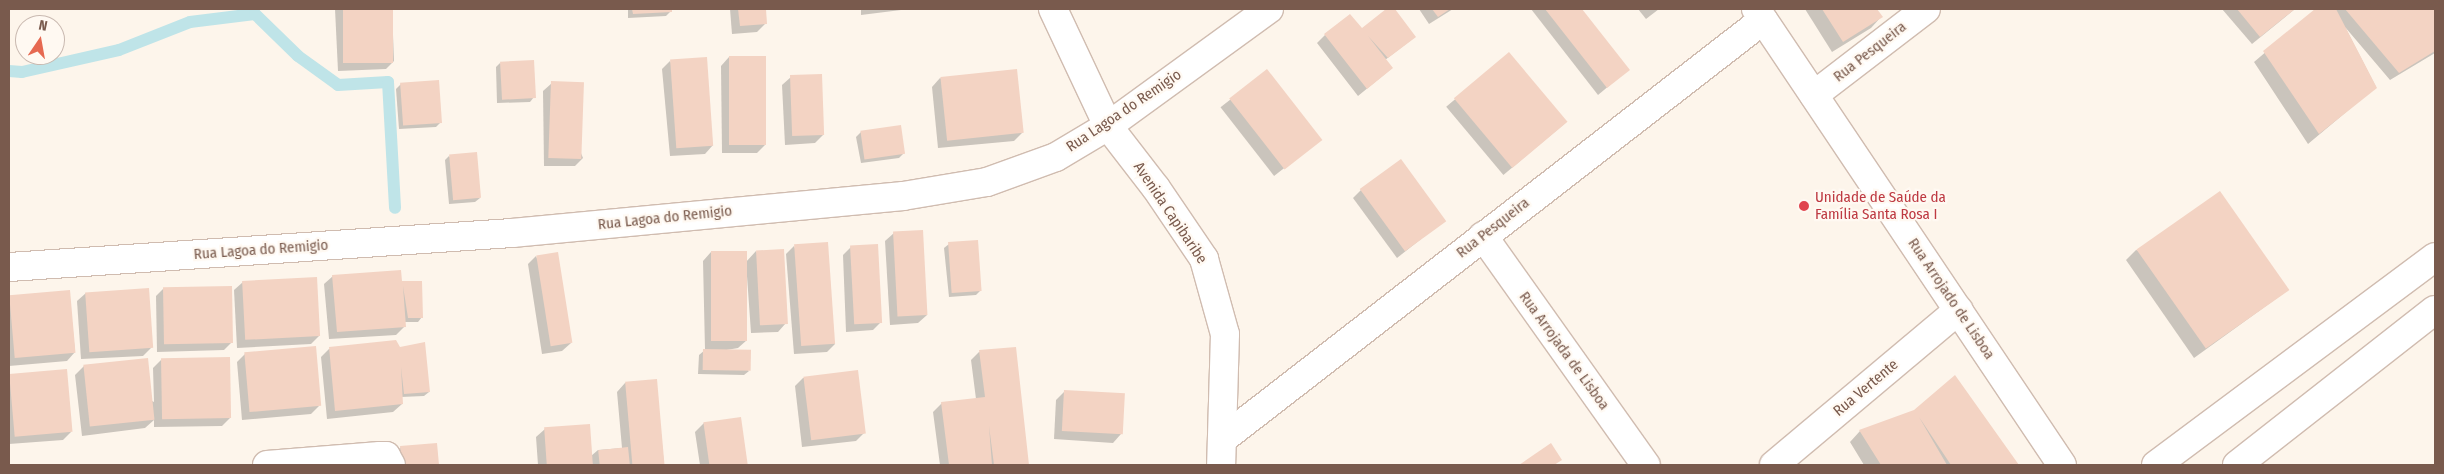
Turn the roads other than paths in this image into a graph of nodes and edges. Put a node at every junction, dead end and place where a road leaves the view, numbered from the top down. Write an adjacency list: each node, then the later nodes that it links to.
1 (1053, 9): 6 (street, Avenida Capibaribe)
2 (1269, 9): 6 (street, Rua Lagoa do Remigio)
3 (1926, 9): 5 (street, Rua Pesqueira)
4 (1760, 14): 5 (street, Rua Arrojado de Lisboa); 7 (street, Rua Pesqueira)
5 (1814, 95): 10 (street, Rua Arrojado de Lisboa)
6 (1108, 126): 9 (street, Rua Lagoa do Remigio); 14 (street, Avenida Capibaribe)
7 (1483, 236): 14 (street, Rua Pesqueira); 18 (street, Rua Arrojada de Lisboa)
8 (2435, 257): 12 (street)
9 (9, 267)
10 (1959, 310): 19 (street, Rua Vertente); 20 (street, Rua Arrojado de Lisboa)
11 (2435, 310): 13 (street)
12 (2341, 327): 13 (street); 21 (street)
13 (2366, 363): 22 (street)
14 (1224, 438): 17 (street, Avenida Capibaribe)
15 (267, 465): 16 (street)
16 (391, 465)
17 (1221, 465)
18 (1646, 465)
19 (1774, 465)
20 (2062, 465)
21 (2156, 465)
22 (2237, 465)

